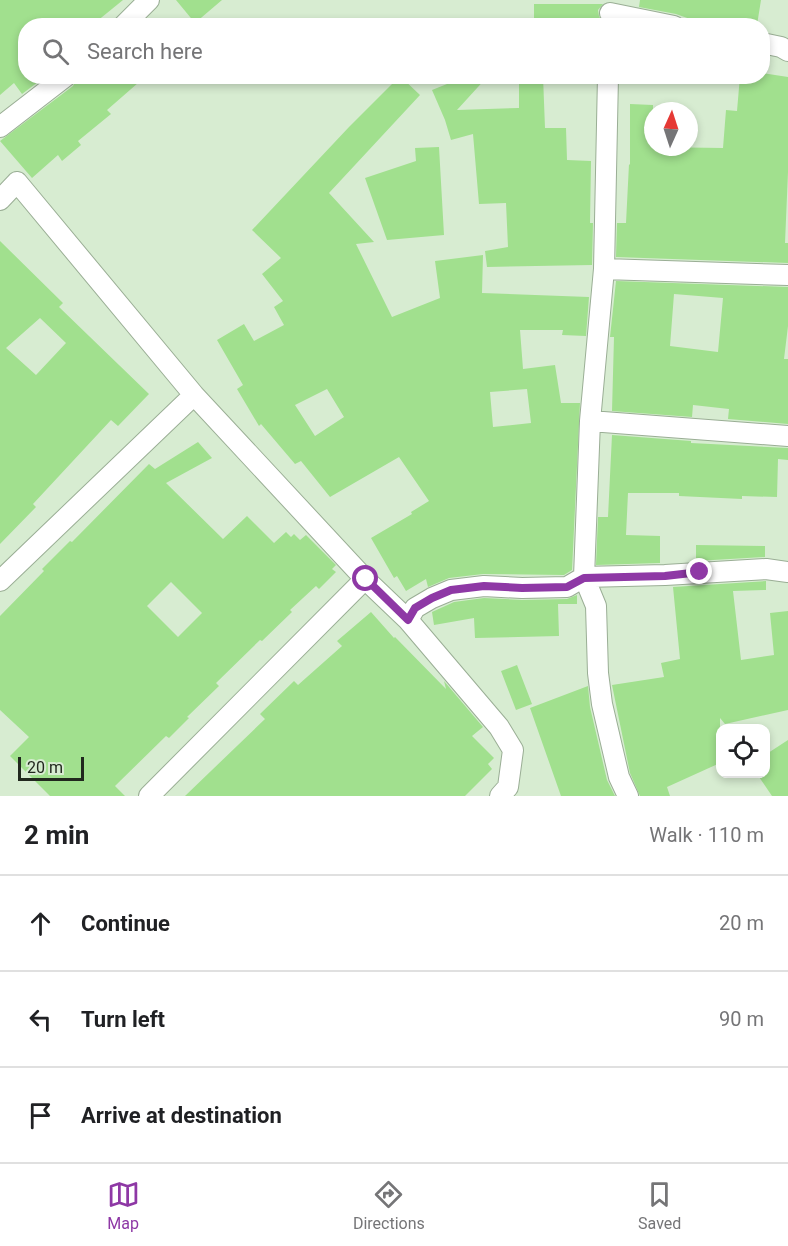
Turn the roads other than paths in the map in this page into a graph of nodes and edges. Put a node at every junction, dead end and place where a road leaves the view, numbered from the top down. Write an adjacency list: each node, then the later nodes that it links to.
1 (149, 0): 3 (street)
2 (610, 13): 4 (street)
3 (131, 18)
4 (635, 18)
5 (770, 45): 6 (street)
6 (788, 51)
7 (56, 84): 9 (street)
8 (608, 84): 12 (street)
9 (0, 127)
10 (8, 183): 11 (street); 14 (street)
11 (0, 200)
12 (604, 269): 13 (street); 15 (street)
13 (788, 274)
14 (194, 395): 19 (street); 20 (street)
15 (590, 421): 16 (street); 18 (street)
16 (788, 436)
17 (788, 572): 18 (street)
18 (584, 578): 21 (street); 24 (street)
19 (366, 579): 21 (street); 22 (street)
20 (0, 581)
21 (408, 620): 23 (street)
22 (149, 796)
23 (500, 796)
24 (628, 796)

